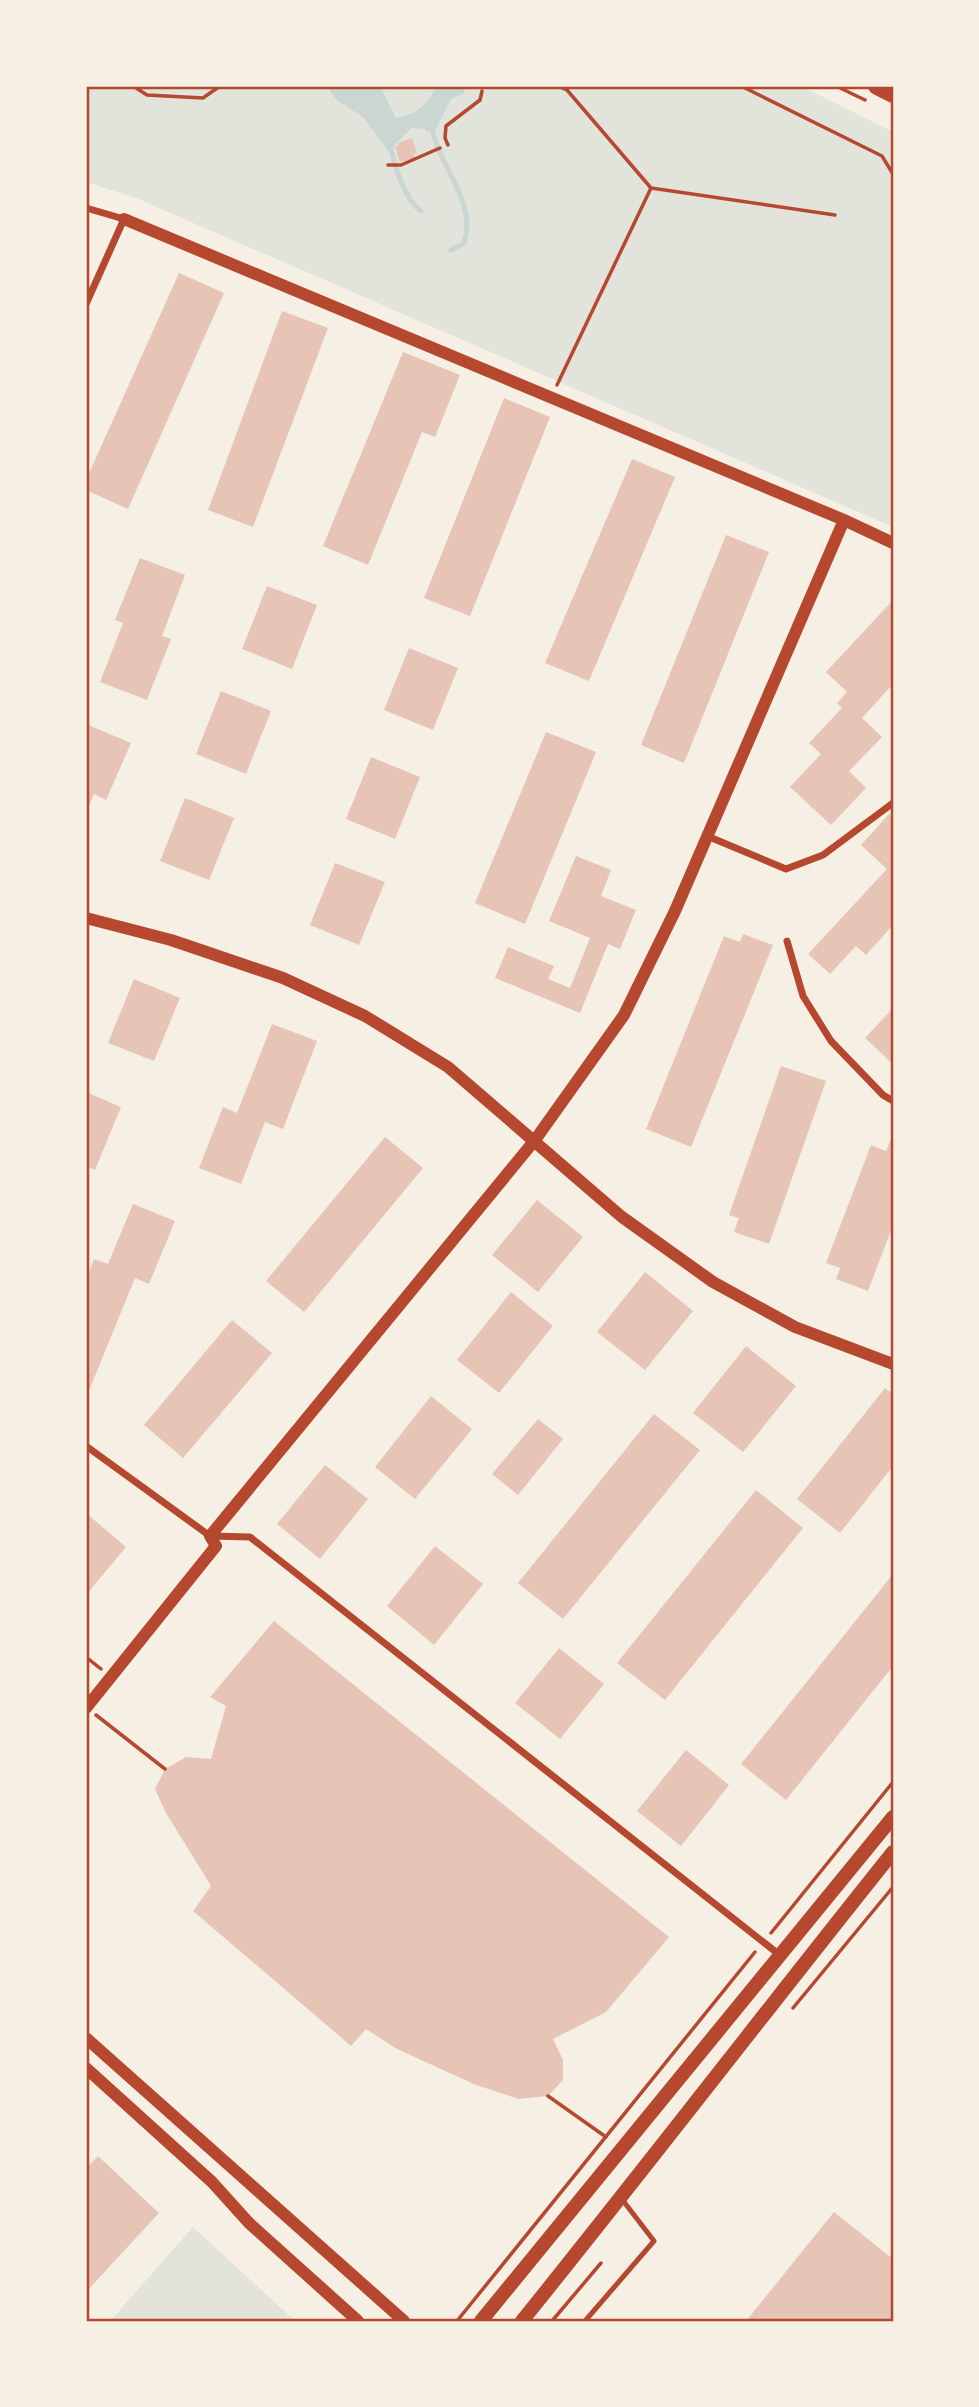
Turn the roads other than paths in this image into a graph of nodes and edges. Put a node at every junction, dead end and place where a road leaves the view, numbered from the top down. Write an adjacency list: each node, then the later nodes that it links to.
1 (877, 86): 2 (highway)
2 (893, 94)
3 (86, 208): 4 (street)
4 (124, 219): 5 (street); 6 (street)
5 (86, 304)
6 (844, 520): 7 (street); 9 (street)
7 (893, 543)
8 (893, 803): 9 (street)
9 (707, 836): 13 (street)
10 (86, 918): 13 (street)
11 (787, 941): 12 (street)
12 (893, 1101)
13 (535, 1140): 14 (street); 16 (street)
14 (893, 1364)
15 (86, 1446): 16 (street)
16 (210, 1536): 17 (street); 20 (street)
17 (86, 1708)
18 (893, 1817): 20 (main road)
19 (893, 1852): 23 (main road)
20 (781, 1956): 26 (main road)
21 (86, 2038): 25 (street)
22 (86, 2068): 24 (street)
23 (621, 2198): 27 (main road); 28 (lane)
24 (358, 2321)
25 (404, 2321)
26 (481, 2321)
27 (522, 2321)
28 (585, 2321)

